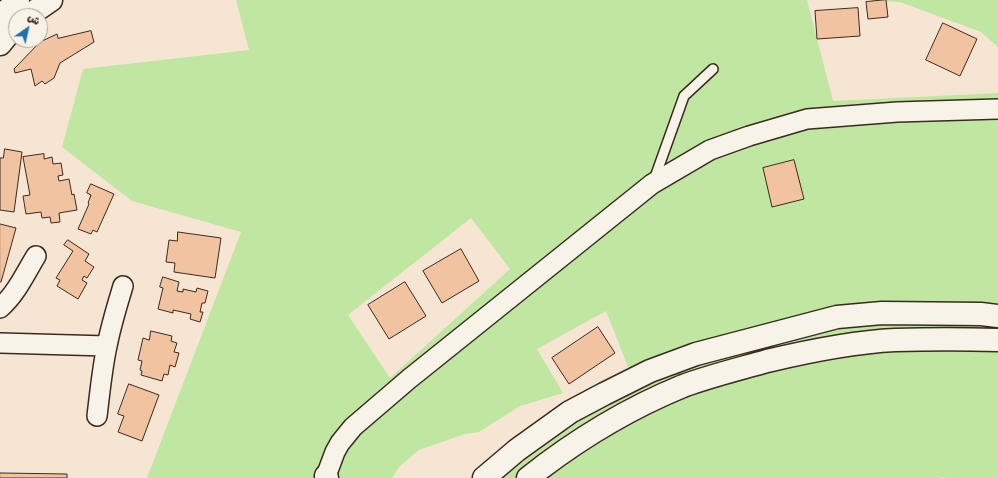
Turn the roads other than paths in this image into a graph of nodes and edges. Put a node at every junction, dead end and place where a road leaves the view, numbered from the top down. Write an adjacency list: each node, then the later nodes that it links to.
1 (18, 0): 4 (highway)
2 (51, 0): 3 (highway)
3 (40, 8)
4 (0, 17)
5 (8, 34): 6 (highway)
6 (0, 44)
7 (713, 69): 9 (lane)
8 (998, 109): 9 (street)
9 (652, 184): 19 (street)
10 (36, 256): 12 (street)
11 (123, 286): 16 (street)
12 (0, 308)
13 (998, 316): 20 (highway)
14 (998, 340): 18 (highway)
15 (0, 343): 16 (street)
16 (106, 346): 17 (street)
17 (97, 416)
18 (546, 471): 21 (highway)
19 (326, 477)
20 (484, 478)
21 (528, 478)

